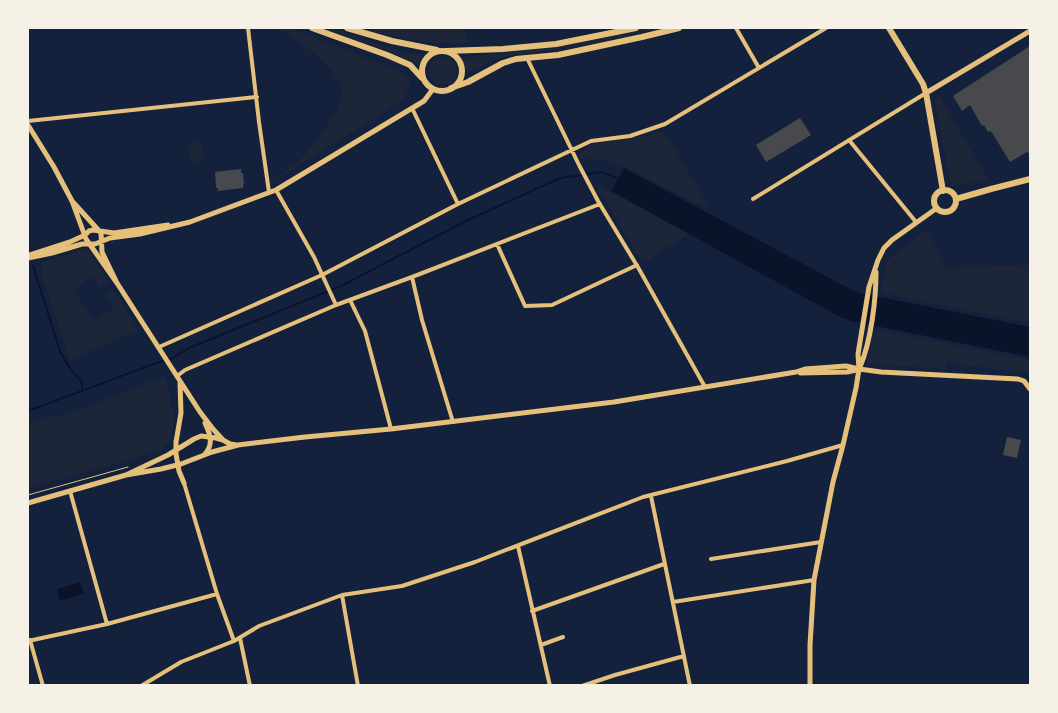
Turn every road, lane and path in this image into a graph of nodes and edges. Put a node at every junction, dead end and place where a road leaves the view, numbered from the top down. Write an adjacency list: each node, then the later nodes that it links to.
1 (248, 28): 19 (street)
2 (312, 28): 15 (main road)
3 (348, 28): 11 (main road)
4 (370, 28): 11 (street)
5 (636, 28): 12 (main road)
6 (679, 28): 13 (main road)
7 (736, 28): 14 (street)
8 (826, 28): 14 (street)
9 (889, 28): 18 (main road)
10 (1030, 31): 18 (street)
11 (372, 36): 12 (main road)
12 (442, 51): 15 (main road); 16 (main road)
13 (527, 58): 16 (main road); 24 (street)
14 (759, 68): 24 (street)
15 (424, 80): 17 (main road)
16 (451, 88): 17 (main road)
17 (433, 89): 20 (street)
18 (926, 93): 23 (street); 27 (main road)
19 (257, 97): 21 (street); 28 (street)
20 (412, 108): 26 (street); 32 (street)
21 (28, 121)
22 (28, 125): 31 (street)
23 (849, 140): 29 (street); 36 (street)
24 (571, 150): 32 (street); 33 (street)
25 (1030, 180): 30 (main road)
26 (276, 190): 28 (street); 45 (street)
27 (944, 191): 30 (main road); 34 (main road)
28 (269, 192): 35 (street)
29 (753, 199)
30 (956, 200): 34 (main road)
31 (72, 201): 37 (street); 38 (street)
32 (458, 204): 45 (street)
33 (600, 204): 40 (street); 43 (street)
34 (937, 208): 36 (street)
35 (190, 222): 37 (street); 39 (street)
36 (916, 222): 44 (street)
37 (98, 230): 38 (street); 39 (street)
38 (85, 235): 41 (street); 42 (street)
39 (102, 242): 41 (street); 47 (street)
40 (498, 244): 43 (street); 46 (street)
41 (90, 245): 42 (street); 47 (street)
42 (28, 257)
43 (636, 265): 53 (street)
44 (876, 269): 51 (street); 51 (street)
45 (322, 274): 49 (street); 50 (street)
46 (412, 277): 48 (street); 56 (street)
47 (118, 283): 50 (street)
48 (350, 300): 49 (street); 57 (street)
49 (336, 305): 52 (street)
50 (159, 347): 52 (street)
51 (859, 370): 53 (street); 54 (street); 62 (street)
52 (177, 376): 55 (street); 60 (street)
53 (705, 387): 56 (street)
54 (1030, 389)
55 (200, 412): 58 (street); 59 (street)
56 (453, 422): 57 (street)
57 (391, 429): 61 (street)
58 (211, 437): 59 (street); 63 (street); 64 (street)
59 (223, 440): 61 (street)
60 (176, 442): 63 (street); 65 (street)
61 (238, 445): 64 (street)
62 (843, 445): 73 (street); 75 (street)
63 (176, 449): 65 (street); 67 (street)
64 (203, 456): 66 (street)
65 (158, 460): 69 (street)
66 (188, 461): 67 (street); 70 (street)
67 (178, 465): 69 (street); 70 (street)
68 (132, 466): 72 (path)
69 (126, 475): 71 (street)
70 (184, 483): 80 (street)
71 (70, 491): 74 (street); 84 (street)
72 (28, 495)
73 (651, 496): 76 (street); 78 (street)
74 (28, 502)
75 (821, 542): 77 (street); 79 (street)
76 (518, 546): 81 (street); 83 (street)
77 (711, 559)
78 (664, 564): 82 (street); 83 (street)
79 (814, 580): 82 (street); 98 (street)
80 (216, 594): 84 (street); 88 (street)
81 (342, 595): 86 (street); 94 (street)
82 (673, 602): 90 (street)
83 (532, 611): 89 (street)
84 (107, 624): 87 (street)
85 (563, 637): 89 (street)
86 (240, 638): 88 (street); 93 (street)
87 (29, 641): 91 (street)
88 (234, 641): 92 (street)
89 (540, 645): 95 (street)
90 (684, 656): 96 (street); 97 (street)
91 (43, 686)
92 (141, 686)
93 (250, 686)
94 (358, 686)
95 (550, 686)
96 (582, 686)
97 (690, 686)
98 (810, 686)

